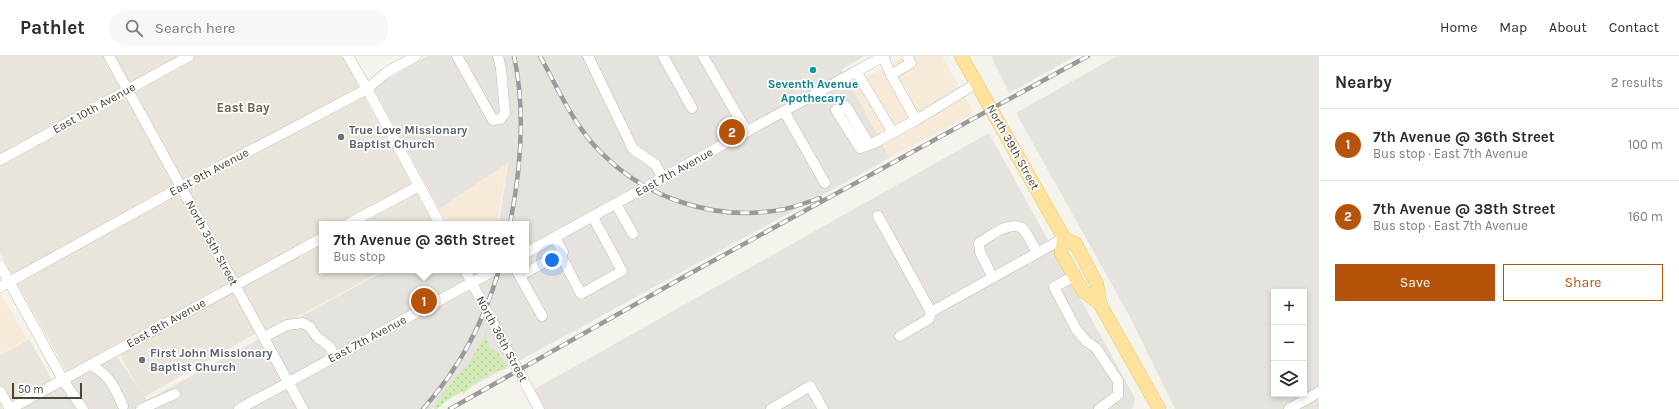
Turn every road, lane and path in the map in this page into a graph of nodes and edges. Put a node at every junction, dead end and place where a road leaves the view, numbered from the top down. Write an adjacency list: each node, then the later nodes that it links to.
1 (109, 56): 18 (street, North 35th Street)
2 (189, 56): 18 (street, East 10th Avenue)
3 (348, 56): 17 (street)
4 (416, 56): 17 (street, East 9th Avenue)
5 (457, 56): 6 (street)
6 (498, 56)
7 (588, 56): 26 (street)
8 (663, 56): 19 (street)
9 (703, 56): 22 (street)
10 (884, 56): 13 (street, East 7th Avenue); 15 (street)
11 (908, 56): 15 (street)
12 (961, 56): 16 (main road, North 39th Street)
13 (866, 60): 14 (street, East 7th Avenue)
14 (856, 71): 20 (street, East 7th Avenue); 23 (street)
15 (890, 75): 21 (street)
16 (977, 83): 21 (street); 37 (main road, North 39th Street)
17 (367, 88): 28 (street); 29 (street, East 9th Avenue)
18 (128, 90): 25 (street, East 10th Avenue); 29 (street, North 35th Street)
19 (692, 108)
20 (784, 111): 22 (street, East 7th Avenue); 27 (street)
21 (916, 120): 23 (street)
22 (747, 132): 26 (street, East 7th Avenue)
23 (893, 133): 24 (street)
24 (869, 144)
25 (0, 160)
26 (663, 178): 30 (street, East 7th Avenue)
27 (825, 182)
28 (419, 186): 33 (street); 34 (street)
29 (181, 187): 49 (street, East 9th Avenue); 51 (street, North 35th Street)
30 (616, 204): 32 (street, East 7th Avenue); 35 (street)
31 (878, 216): 54 (street)
32 (593, 217): 36 (street, East 7th Avenue); 41 (street)
33 (354, 221)
34 (438, 221)
35 (633, 234)
36 (555, 238): 39 (street, East 7th Avenue); 41 (street)
37 (1064, 238): 40 (street); 47 (main road, North 39th Street); 53 (main road, North 39th Street)
38 (319, 240): 51 (street, East 8th Avenue)
39 (529, 252)
40 (1037, 253): 48 (street); 48 (street)
41 (560, 254): 43 (street)
42 (0, 265): 49 (street)
43 (529, 268)
44 (467, 273): 50 (street, North 36th Street)
45 (490, 273): 50 (street, East 7th Avenue)
46 (518, 273): 55 (street)
47 (1074, 276): 53 (main road, North 39th Street); 75 (street)
48 (993, 278): 54 (street)
49 (10, 282): 52 (street, East 9th Avenue); 60 (street)
50 (472, 283): 58 (street, East 7th Avenue); 72 (street, North 36th Street)
51 (236, 286): 57 (street, North 35th Street); 59 (street, East 8th Avenue)
52 (0, 287)
53 (1100, 304): 66 (main road, North 39th Street)
54 (931, 312): 56 (street)
55 (542, 316)
56 (900, 336)
57 (264, 337): 58 (street); 61 (street, North 35th Street)
58 (335, 356): 61 (street, East 7th Avenue)
59 (90, 365): 60 (street, East 8th Avenue); 65 (street)
60 (63, 380): 67 (street, East 8th Avenue); 68 (street)
61 (288, 382): 70 (street, East 7th Avenue); 71 (street, North 35th Street)
62 (0, 391): 67 (street)
63 (1319, 392): 76 (street)
64 (175, 394): 69 (street)
65 (123, 408)
66 (1157, 408)
67 (10, 409)
68 (83, 409)
69 (141, 409)
70 (239, 409)
71 (303, 409)
72 (539, 409)
73 (771, 409): 74 (street)
74 (823, 409)
75 (1099, 409)
76 (1288, 409)

